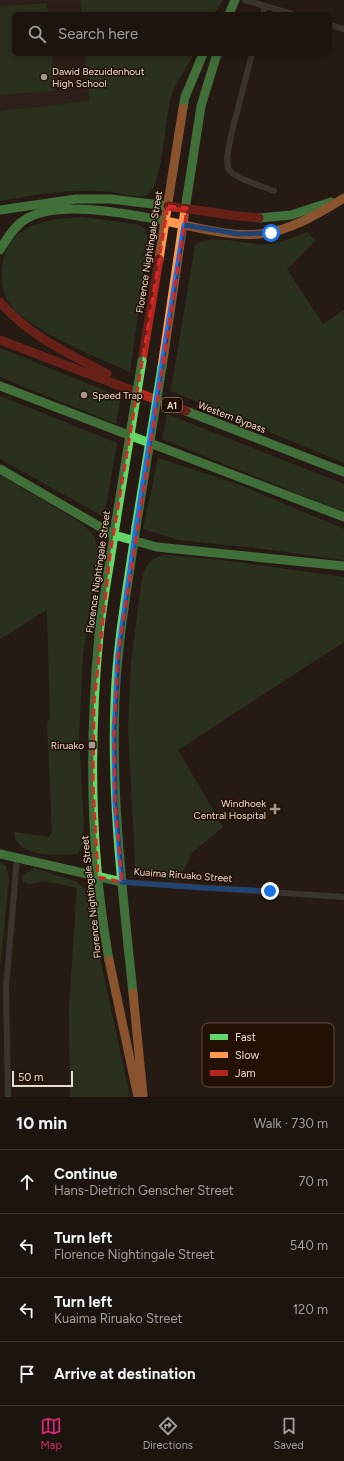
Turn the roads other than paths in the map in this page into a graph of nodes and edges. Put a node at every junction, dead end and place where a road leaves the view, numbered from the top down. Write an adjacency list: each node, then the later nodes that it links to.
1 (235, 0): 4 (main road)
2 (245, 0): 3 (street)
3 (265, 6): 5 (street); 6 (street)
4 (230, 12)
5 (264, 12)
6 (285, 12)
7 (332, 26): 8 (street)
8 (344, 29)
9 (202, 56): 13 (main road, Florence Nightingale Street)
10 (216, 56): 14 (main road)
11 (252, 56): 12 (street)
12 (274, 191)
13 (168, 206): 14 (main road); 15 (main road); 16 (main road, Florence Nightingale Street)
14 (187, 208): 17 (main road); 17 (main road)
15 (0, 210)
16 (165, 221): 17 (main road); 18 (main road); 26 (main road, Florence Nightingale Street, bridge)
17 (184, 225): 27 (main road, bridge)
18 (0, 250)
19 (0, 302): 22 (main road)
20 (0, 340): 22 (main road, Western Bypass / A1)
21 (0, 386): 25 (main road)
22 (148, 396): 24 (main road, Western Bypass / A1)
23 (0, 469): 26 (main road)
24 (344, 472)
25 (344, 517)
26 (114, 535): 27 (main road); 31 (main road, Florence Nightingale Street)
27 (134, 542): 28 (main road); 32 (main road)
28 (344, 566)
29 (0, 854): 30 (main road, Kuaima Riruako Street)
30 (18, 858): 31 (main road, Kuaima Riruako Street); 34 (street)
31 (98, 877): 32 (main road, Kuaima Riruako Street); 36 (main road, Florence Nightingale Street)
32 (122, 882): 33 (street, Kuaima Riruako Street); 37 (main road)
33 (344, 897)
34 (3, 1062): 35 (street)
35 (8, 1097)
36 (138, 1097)
37 (143, 1097)

